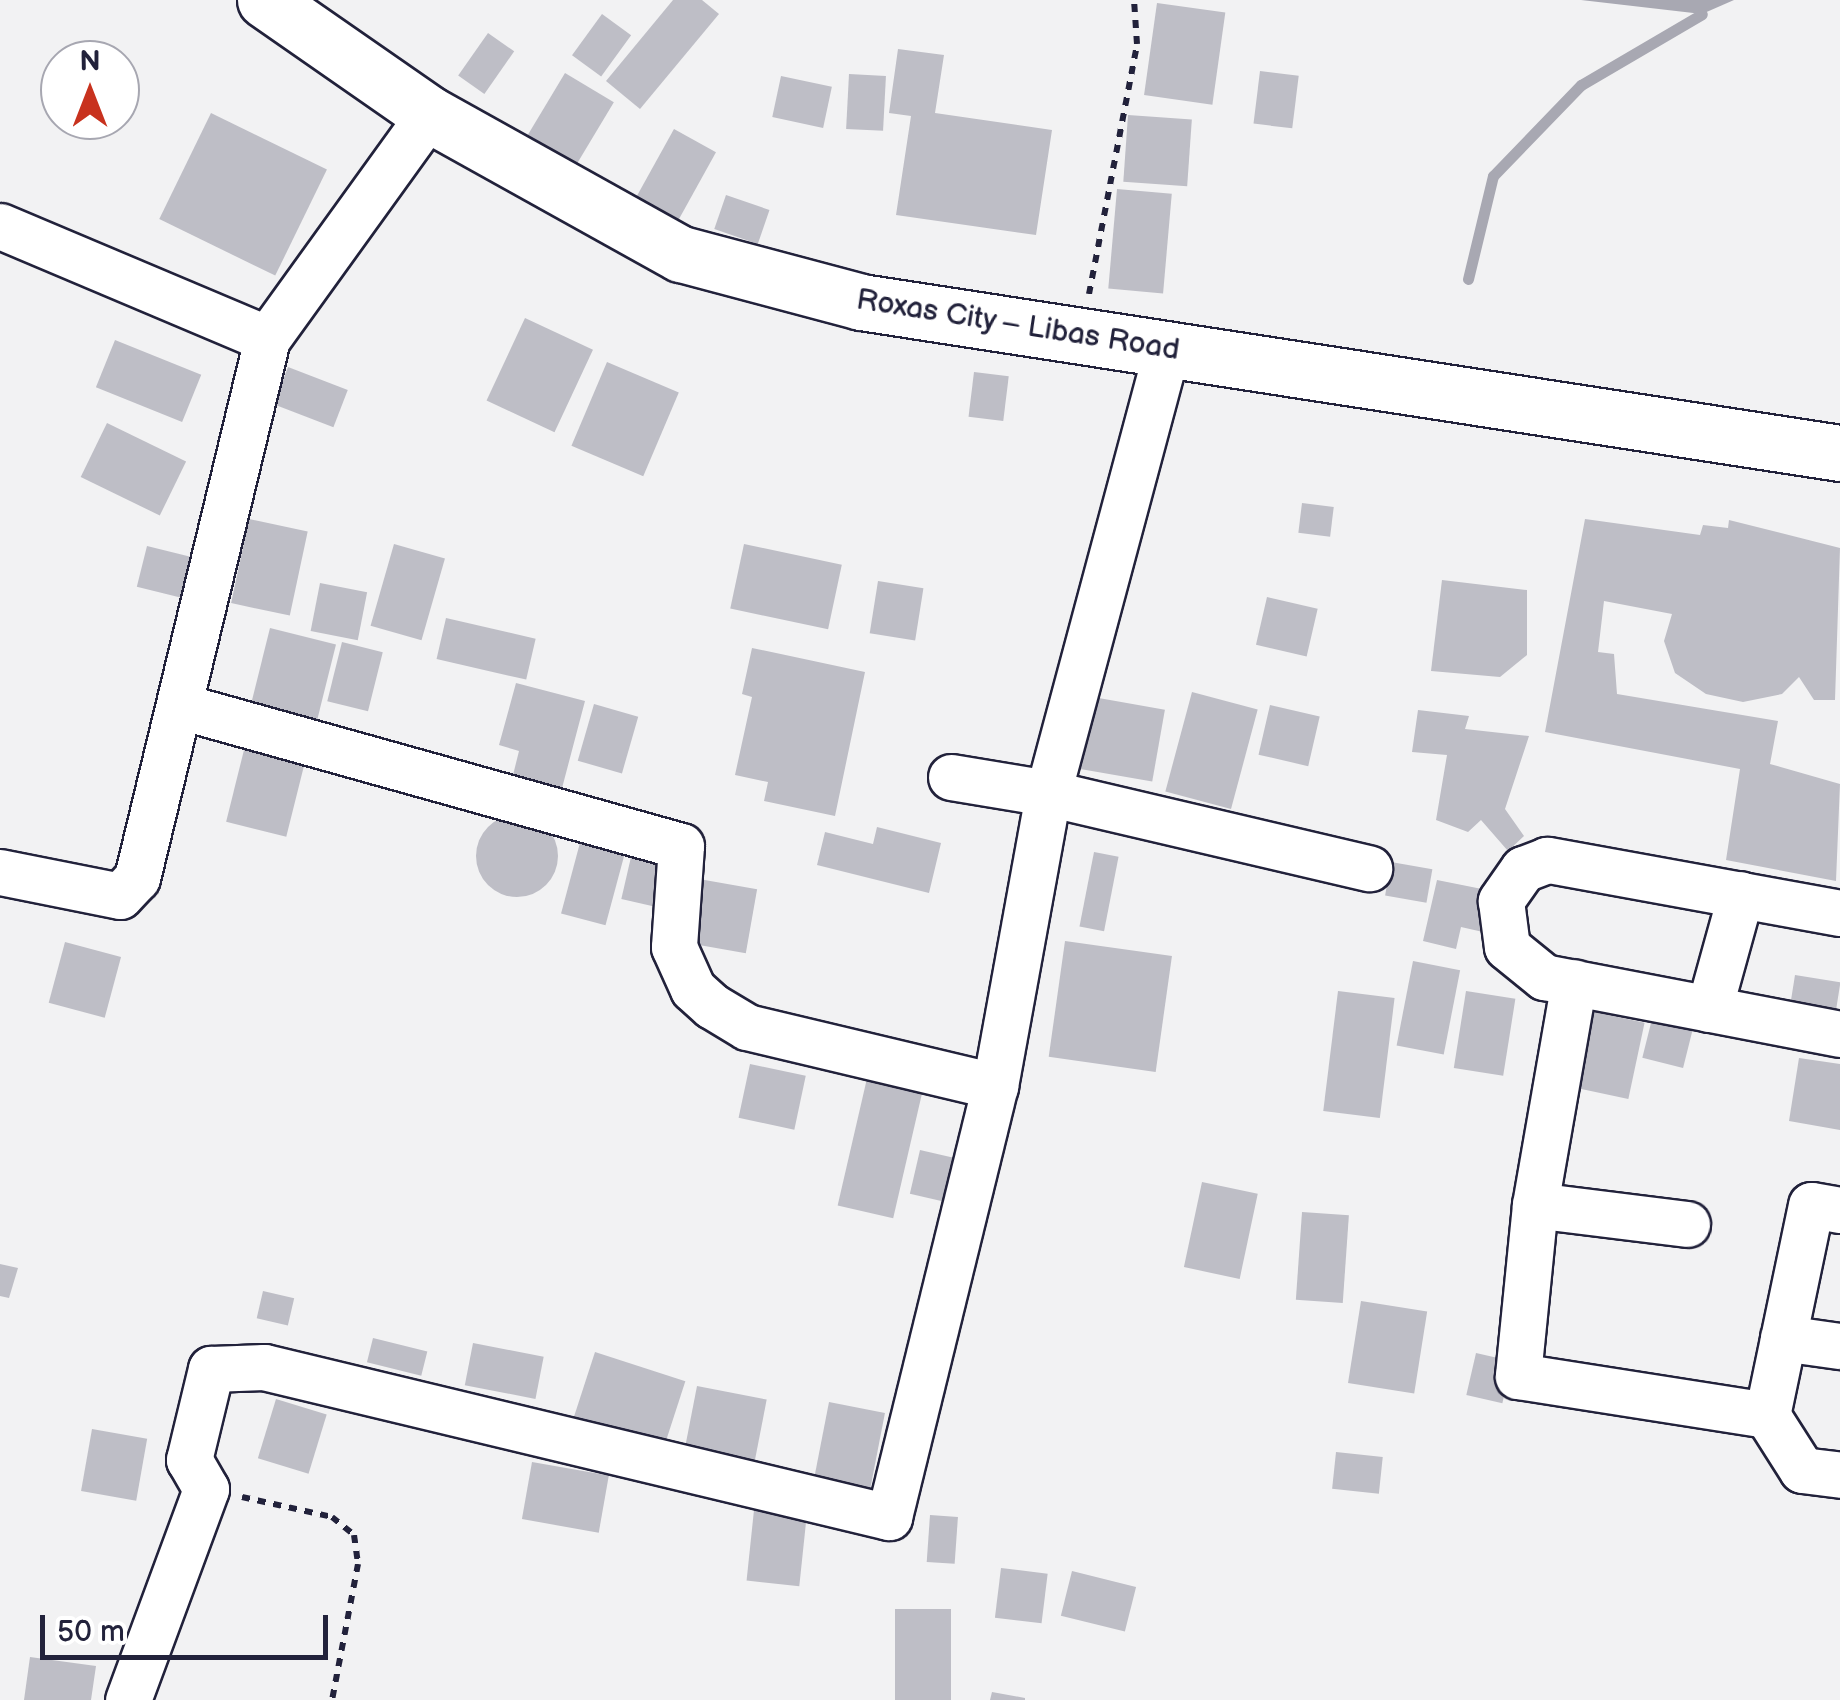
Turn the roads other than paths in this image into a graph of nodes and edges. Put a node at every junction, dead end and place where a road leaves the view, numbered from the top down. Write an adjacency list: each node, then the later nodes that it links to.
1 (265, 0): 2 (main road, Roxas City – Libas Road)
2 (429, 114): 4 (street); 5 (main road, Roxas City – Libas Road)
3 (0, 226): 4 (street)
4 (267, 339): 7 (street)
5 (1166, 350): 6 (main road, Roxas City – Libas Road); 9 (street)
6 (1840, 453)
7 (180, 706): 11 (street); 17 (street)
8 (951, 778): 9 (street)
9 (1048, 793): 10 (street); 17 (street)
10 (1369, 868)
11 (0, 872)
12 (1741, 894): 13 (street); 14 (street); 15 (street)
13 (1840, 913)
14 (1574, 982): 15 (street); 18 (street)
15 (1709, 1008): 16 (street)
16 (1840, 1034)
17 (995, 1086): 25 (street)
18 (1535, 1204): 20 (street); 23 (street)
19 (1840, 1210): 21 (street)
20 (1687, 1224)
21 (1783, 1338): 22 (street); 23 (street)
22 (1840, 1346)
23 (1766, 1415): 24 (street)
24 (1840, 1476)
25 (128, 1700)

